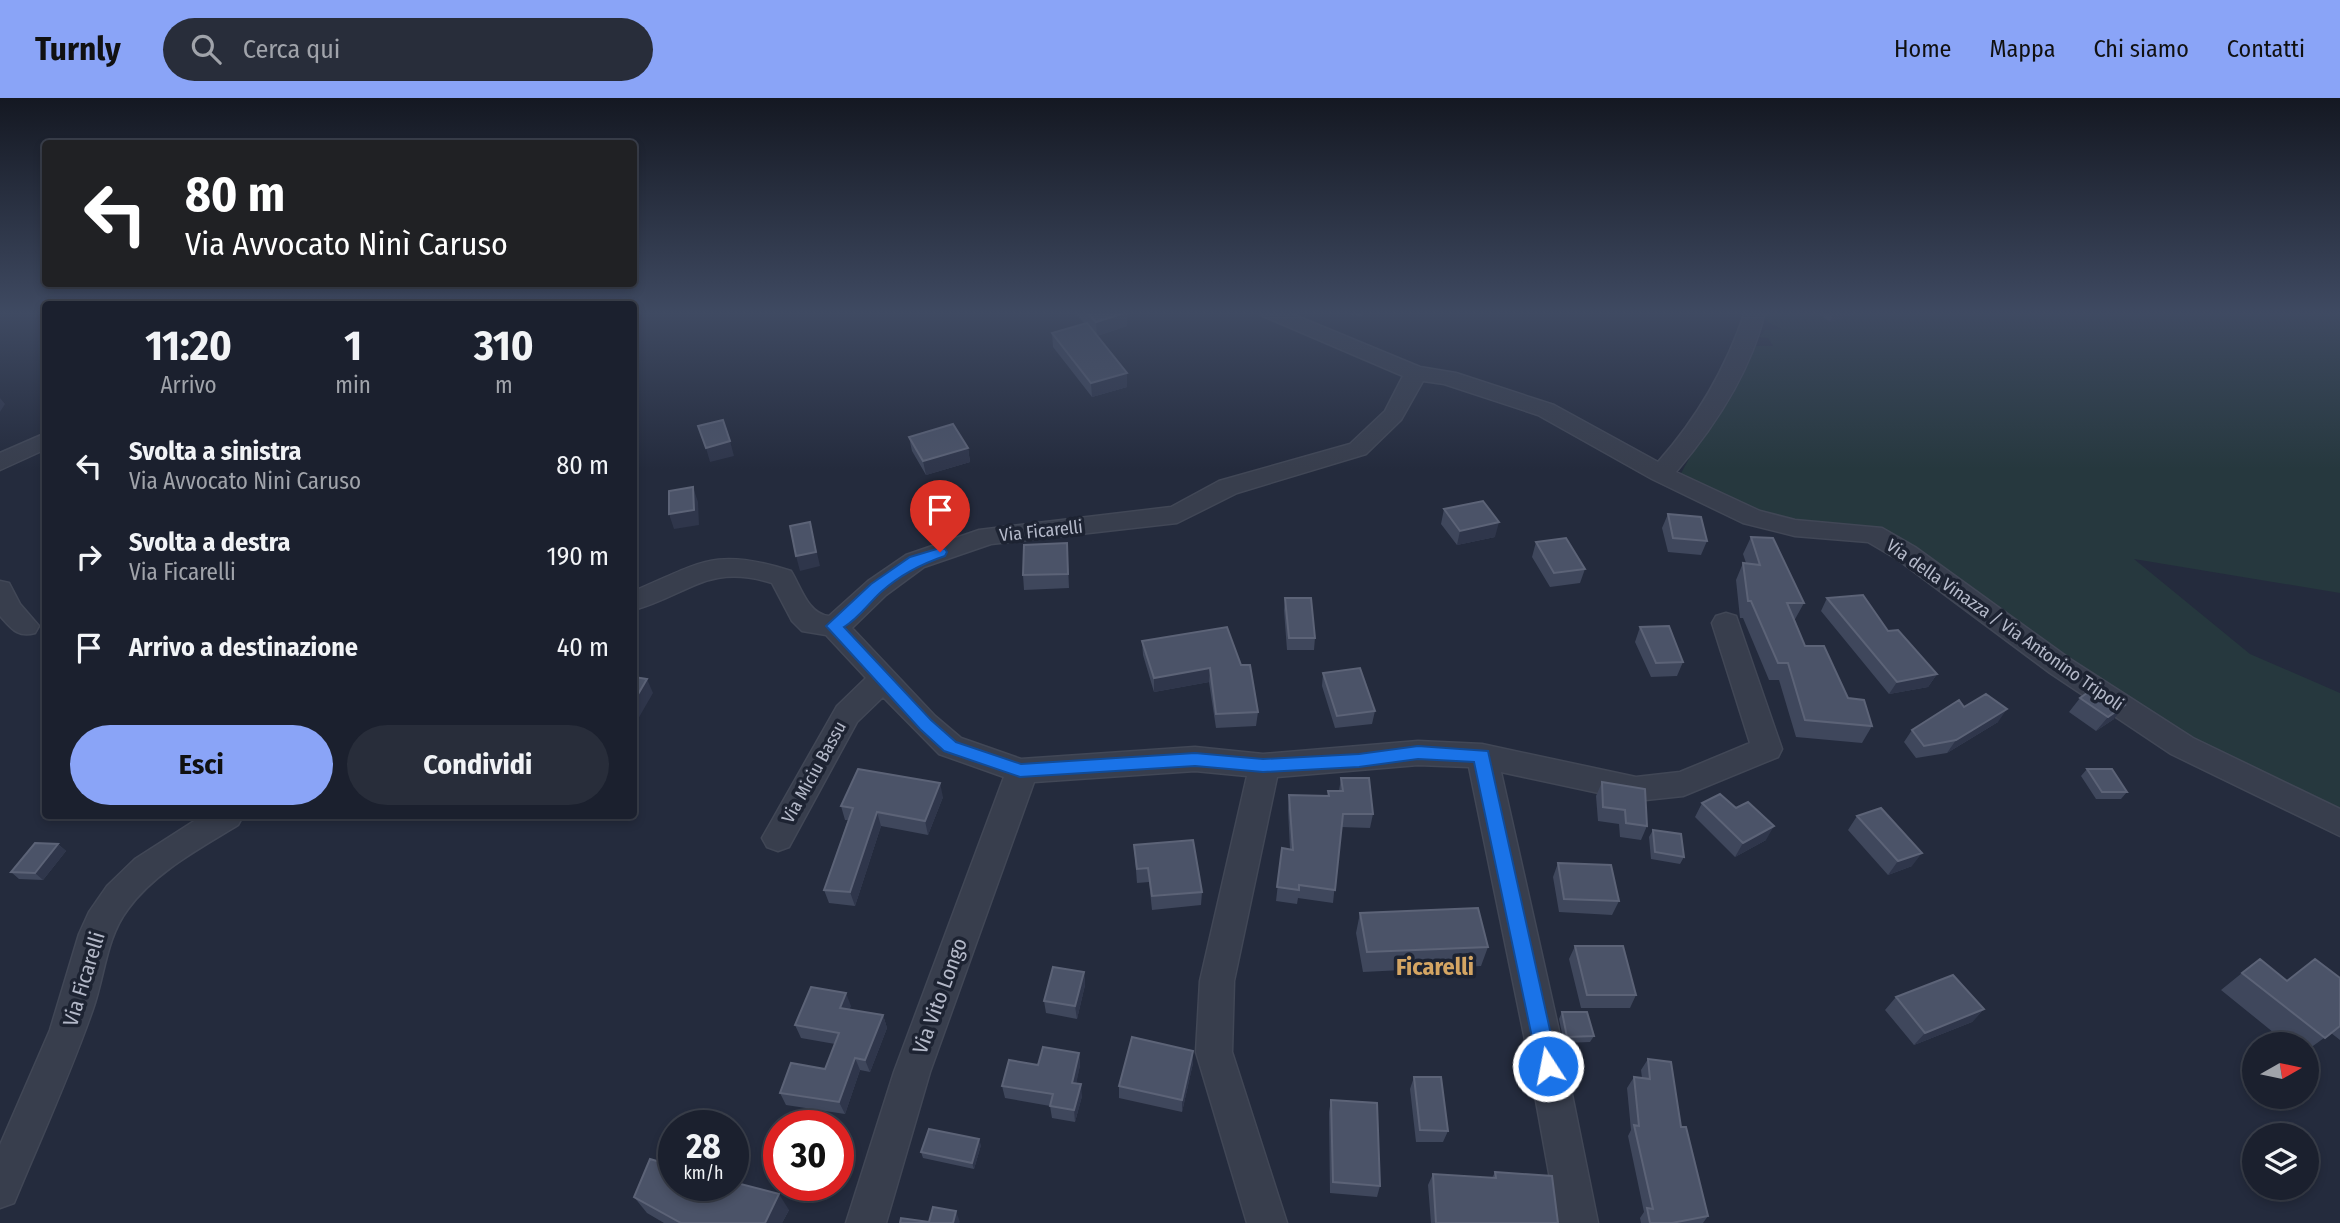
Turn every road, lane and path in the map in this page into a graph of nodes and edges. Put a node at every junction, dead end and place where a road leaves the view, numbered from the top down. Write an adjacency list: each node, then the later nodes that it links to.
1 (1396, 364): 3 (street, Via della Vinazza / Via Antonino Tripoli)
2 (1734, 364): 6 (street)
3 (1416, 373): 6 (street, Via della Vinazza / Via Antonino Tripoli); 11 (street, Via Ficarelli)
4 (42, 442): 5 (street)
5 (0, 462)
6 (1661, 474): 17 (street, Via della Vinazza / Via Antonino Tripoli)
7 (0, 590): 10 (street)
8 (637, 600): 11 (street)
9 (1726, 622): 13 (street)
10 (25, 626)
11 (834, 626): 12 (street)
12 (883, 679): 15 (street); 18 (street, Via Miciu Bassu)
13 (1482, 755): 14 (street); 22 (street)
14 (1263, 766): 15 (street); 21 (street)
15 (1020, 771): 20 (street, Via Vito Longo)
16 (222, 819): 19 (street, Via Ficarelli)
17 (2340, 823)
18 (778, 838)
19 (0, 1189)
20 (866, 1223)
21 (1267, 1223)
22 (1578, 1223)

